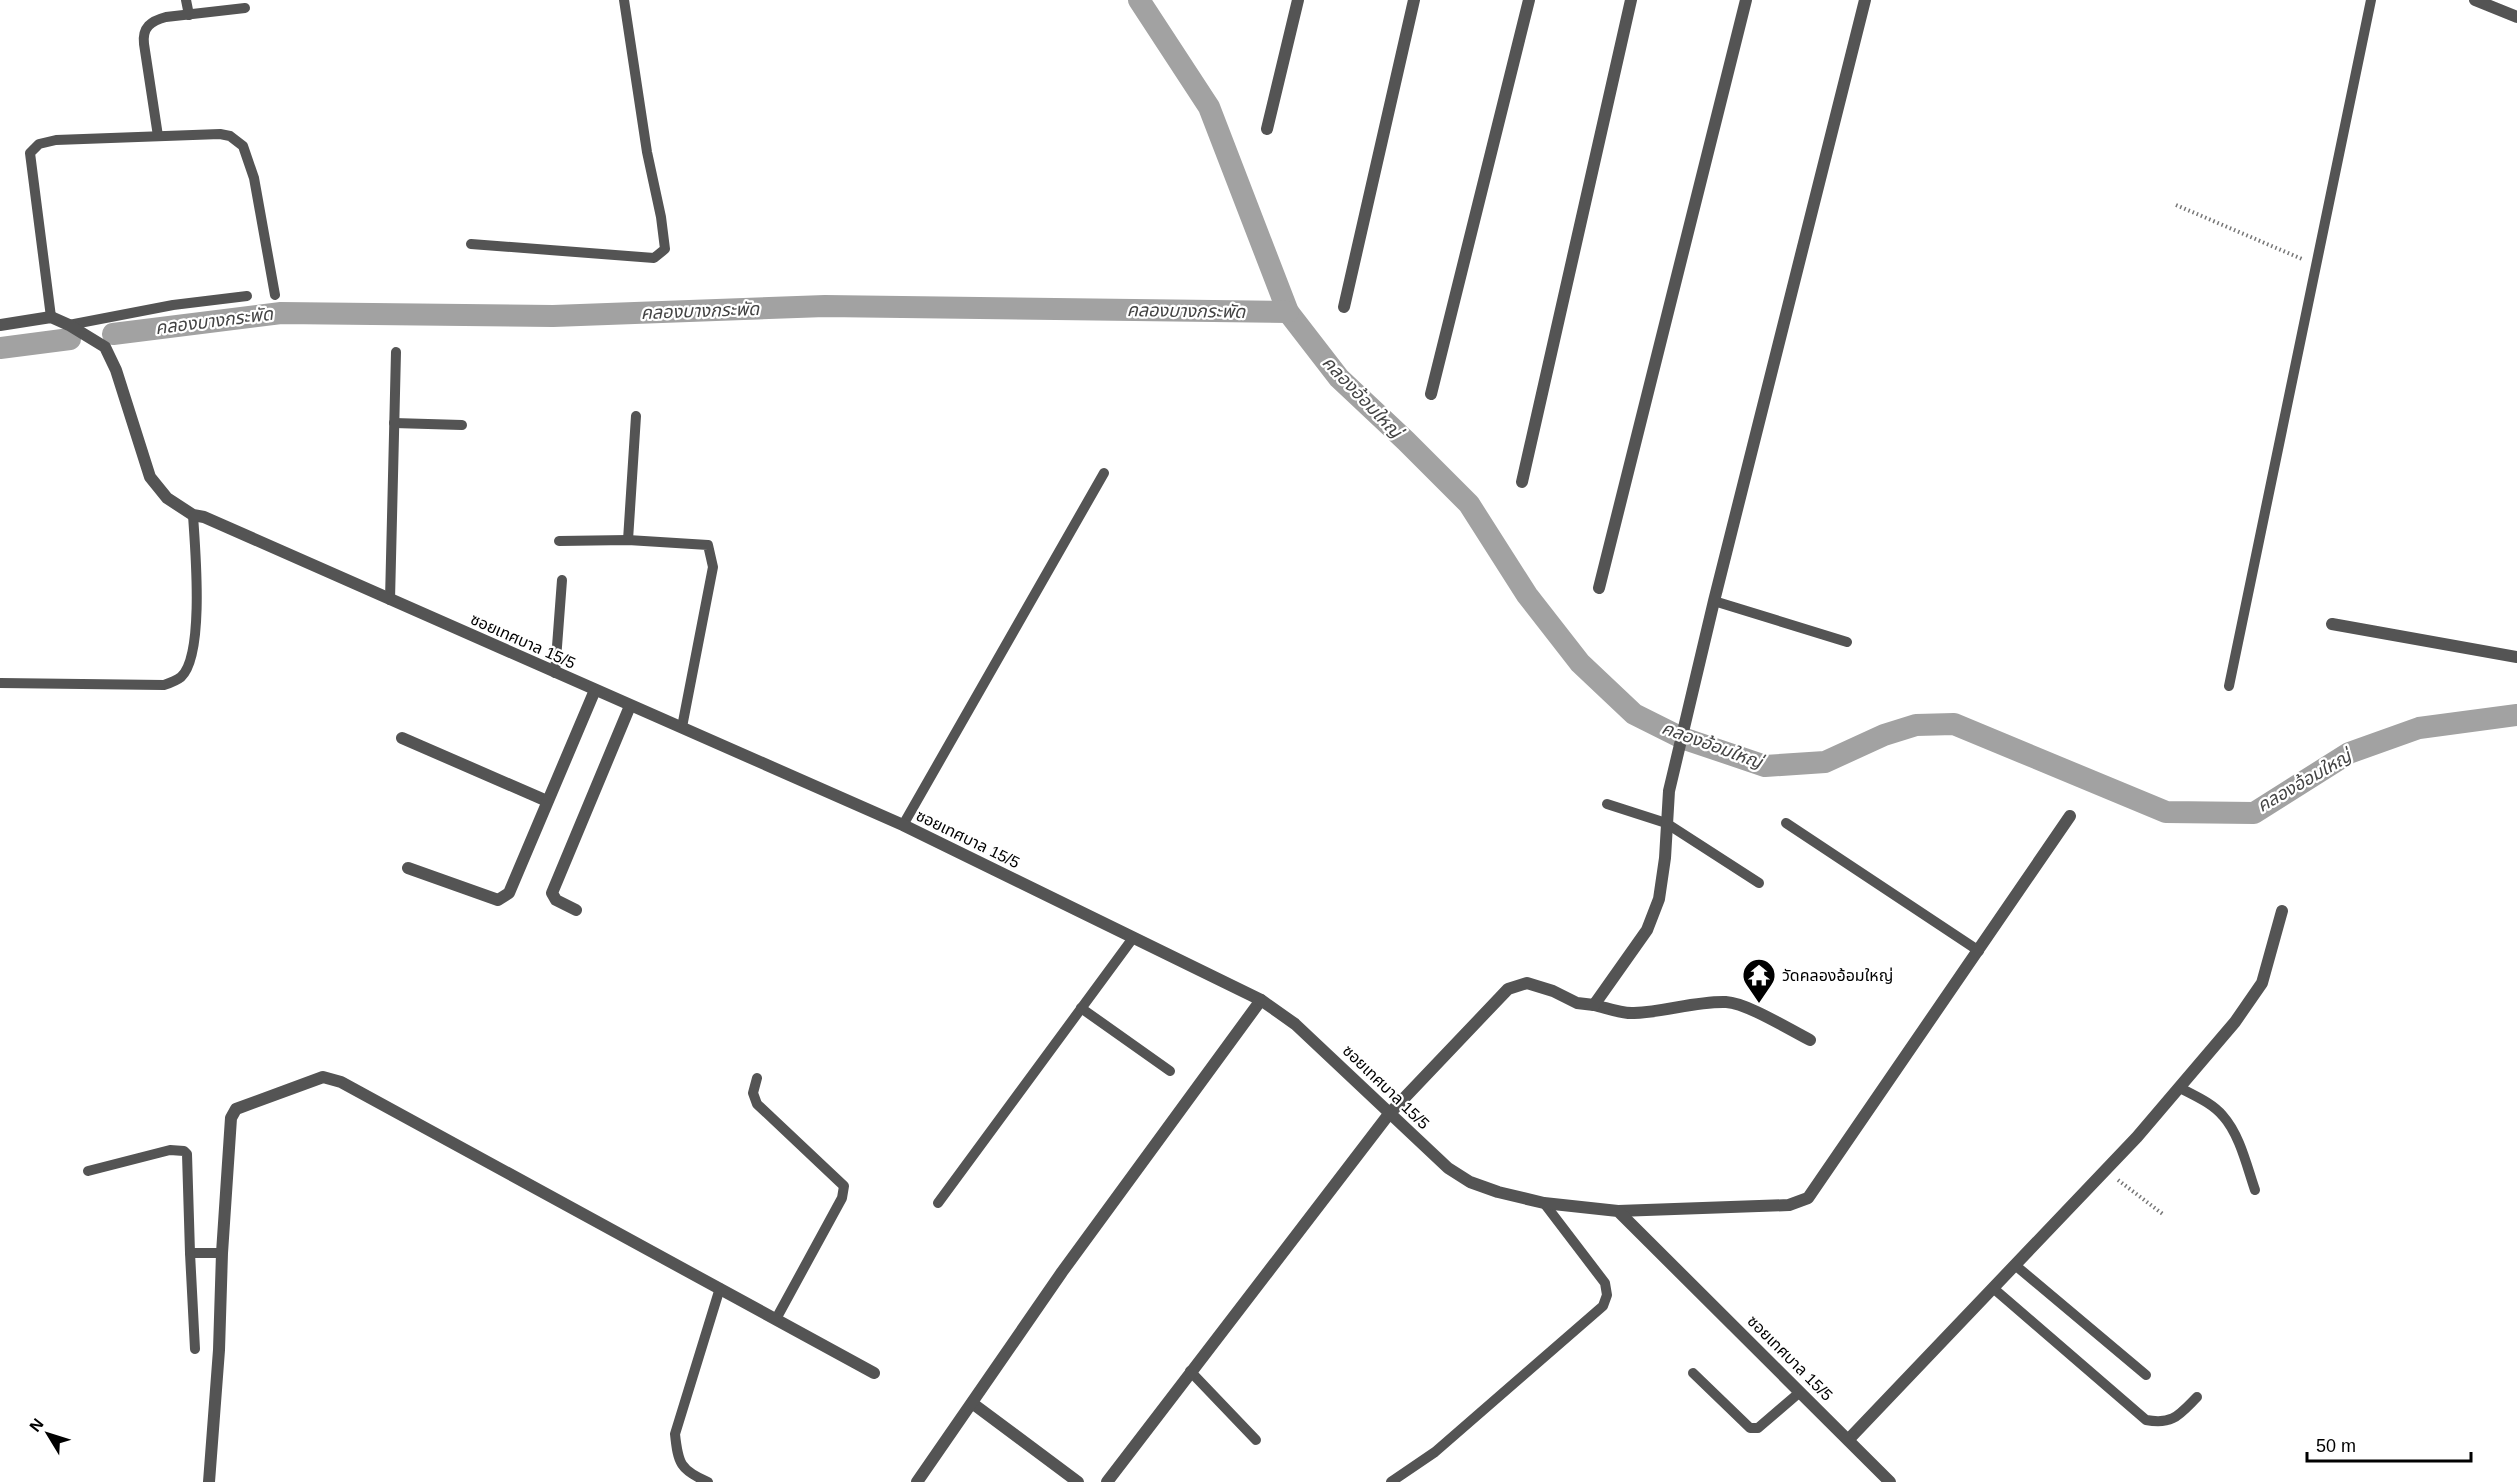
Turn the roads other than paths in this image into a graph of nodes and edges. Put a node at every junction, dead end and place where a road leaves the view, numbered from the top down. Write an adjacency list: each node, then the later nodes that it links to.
1 (186, 0): 12 (lane)
2 (624, 0): 16 (lane)
3 (1298, 0): 14 (street)
4 (1414, 0): 19 (street)
5 (1529, 0): 24 (street)
6 (1631, 0): 29 (street)
7 (1746, 0): 34 (street)
8 (1864, 0): 36 (street)
9 (2371, 0): 42 (lane)
10 (2475, 0): 13 (street)
11 (245, 8): 12 (lane)
12 (189, 15): 15 (lane)
13 (2517, 17)
14 (1267, 129)
15 (158, 136): 17 (lane); 20 (lane)
16 (471, 244)
17 (275, 295)
18 (247, 296): 21 (lane)
19 (1344, 306)
20 (51, 317): 21 (street, ซอยเทศบาล 15/5); 22 (street)
21 (69, 325): 30 (street, ซอยเทศบาล 15/5)
22 (0, 326)
23 (396, 352): 26 (lane)
24 (1431, 394)
25 (636, 416): 31 (lane)
26 (394, 423): 27 (lane); 35 (lane)
27 (462, 424)
28 (1104, 473): 52 (lane)
29 (1522, 482)
30 (194, 515): 35 (street, ซอยเทศบาล 15/5); 41 (lane)
31 (628, 540): 32 (lane); 45 (lane)
32 (559, 542)
33 (562, 580): 40 (lane)
34 (1599, 588)
35 (390, 600): 40 (street, ซอยเทศบาล 15/5)
36 (1714, 601): 38 (lane); 50 (street)
37 (2332, 624): 39 (street)
38 (1847, 642)
39 (2517, 657)
40 (555, 672): 43 (street, ซอยเทศบาล 15/5)
41 (0, 683)
42 (2229, 686)
43 (595, 690): 44 (street, ซอยเทศบาล 15/5); 47 (street)
44 (630, 706): 45 (street, ซอยเทศบาล 15/5); 55 (street)
45 (682, 727): 52 (street, ซอยเทศบาล 15/5)
46 (402, 738): 47 (street)
47 (547, 801): 53 (street)
48 (1607, 804): 50 (lane)
49 (2070, 816): 58 (street)
50 (1666, 823): 54 (lane); 60 (street)
51 (1786, 823): 58 (lane)
52 (903, 825): 57 (street, ซอยเทศบาล 15/5)
53 (408, 868)
54 (1758, 884)
55 (576, 910)
56 (2283, 910): 65 (street)
57 (1133, 938): 59 (street, ซอยเทศบาล 15/5); 61 (lane)
58 (1978, 951): 71 (street)
59 (1261, 1000): 66 (street, ซอยเทศบาล 15/5); 85 (street)
60 (1594, 1005): 62 (street); 66 (street)
61 (1082, 1008): 63 (lane); 69 (lane)
62 (1810, 1040)
63 (1170, 1071)
64 (757, 1078): 77 (lane)
65 (2180, 1088): 68 (lane); 74 (street)
66 (1389, 1114): 70 (street, ซอยเทศบาล 15/5); 79 (street)
67 (88, 1171): 73 (lane)
68 (2255, 1190)
69 (938, 1203)
70 (1544, 1203): 71 (street, ซอยเทศบาล 15/5); 93 (lane)
71 (1618, 1211): 83 (street, ซอยเทศบาล 15/5)
72 (222, 1252): 73 (lane); 76 (street); 88 (street)
73 (190, 1253): 78 (lane)
74 (2015, 1265): 75 (street); 82 (lane)
75 (1993, 1287): 84 (lane); 86 (street)
76 (720, 1288): 77 (street); 89 (lane)
77 (776, 1319): 80 (street)
78 (195, 1349)
79 (1190, 1371): 87 (lane); 92 (street)
80 (874, 1373)
81 (1693, 1373): 83 (lane)
82 (2146, 1375)
83 (1800, 1392): 86 (street, ซอยเทศบาล 15/5)
84 (2197, 1397)
85 (972, 1403): 90 (street); 91 (street)
86 (1849, 1439): 94 (street, ซอยเทศบาล 15/5)
87 (1256, 1440)
88 (209, 1482)
89 (708, 1482)
90 (917, 1482)
91 (1078, 1482)
92 (1107, 1482)
93 (1391, 1482)
94 (1890, 1482)

